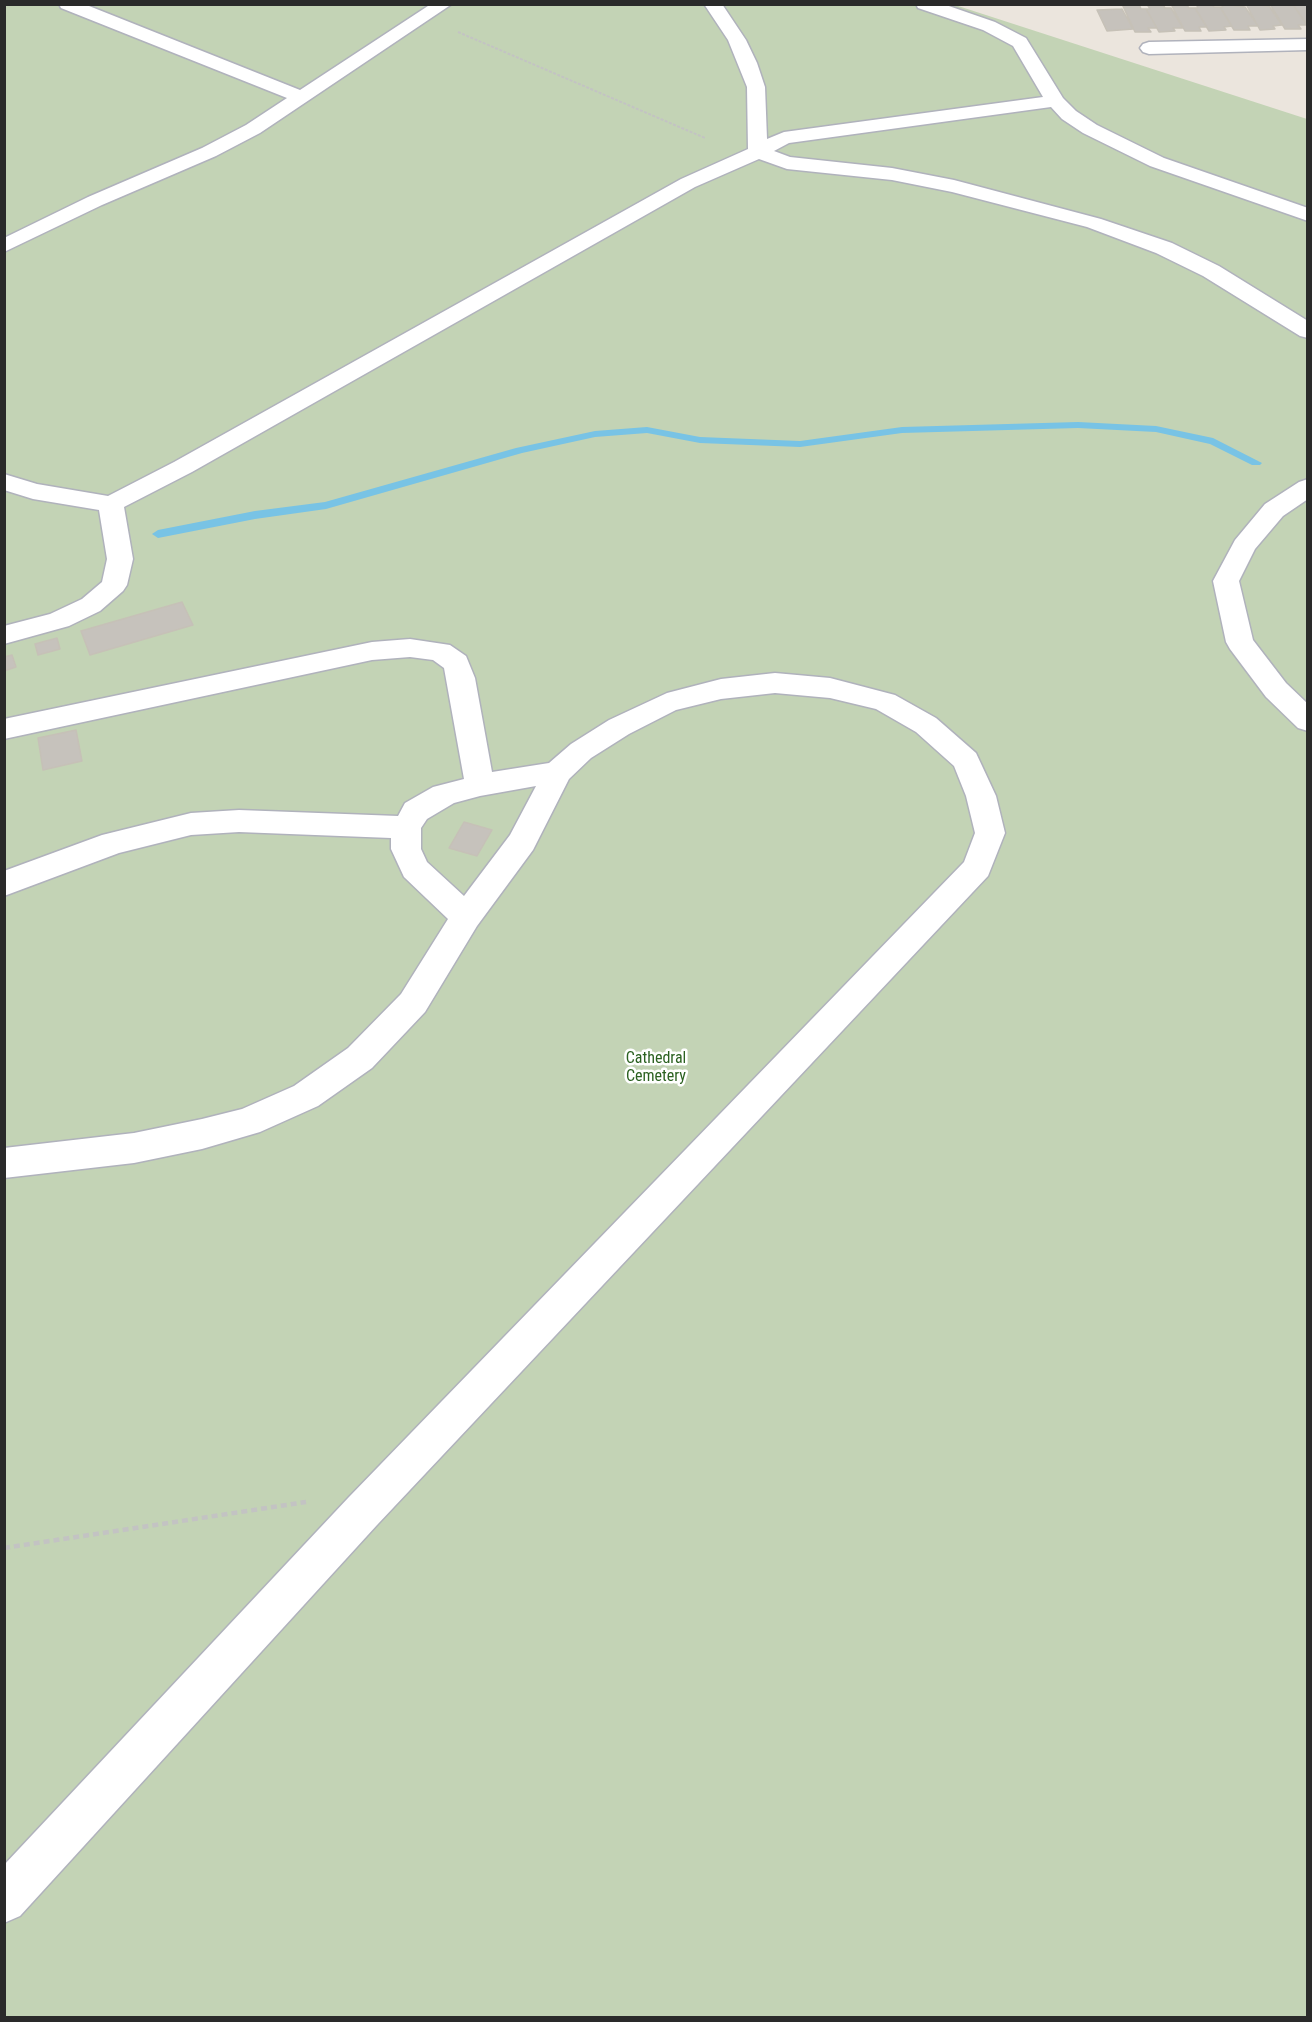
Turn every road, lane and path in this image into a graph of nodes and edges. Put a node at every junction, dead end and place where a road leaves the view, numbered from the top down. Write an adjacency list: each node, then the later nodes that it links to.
1 (67, 4): 8 (lane)
2 (444, 4): 5 (lane)
3 (713, 4): 10 (lane)
4 (924, 4): 9 (lane)
5 (424, 18): 8 (lane); 10 (path)
6 (1308, 44): 7 (lane)
7 (1149, 48)
8 (302, 97): 12 (lane)
9 (1055, 101): 10 (lane); 11 (lane)
10 (758, 152): 13 (lane); 16 (lane)
11 (1308, 215)
12 (4, 246)
13 (1308, 331)
14 (4, 481): 16 (lane)
15 (1308, 487): 18 (lane)
16 (111, 504): 17 (lane)
17 (4, 635)
18 (1308, 721)
19 (4, 729): 21 (lane)
20 (558, 772): 21 (lane); 24 (lane); 26 (lane)
21 (480, 785): 22 (lane)
22 (406, 827): 23 (lane); 24 (lane)
23 (4, 884)
24 (466, 916): 25 (lane)
25 (4, 1163)
26 (363, 1511): 27 (path); 28 (lane)
27 (4, 1548)
28 (4, 1900)

